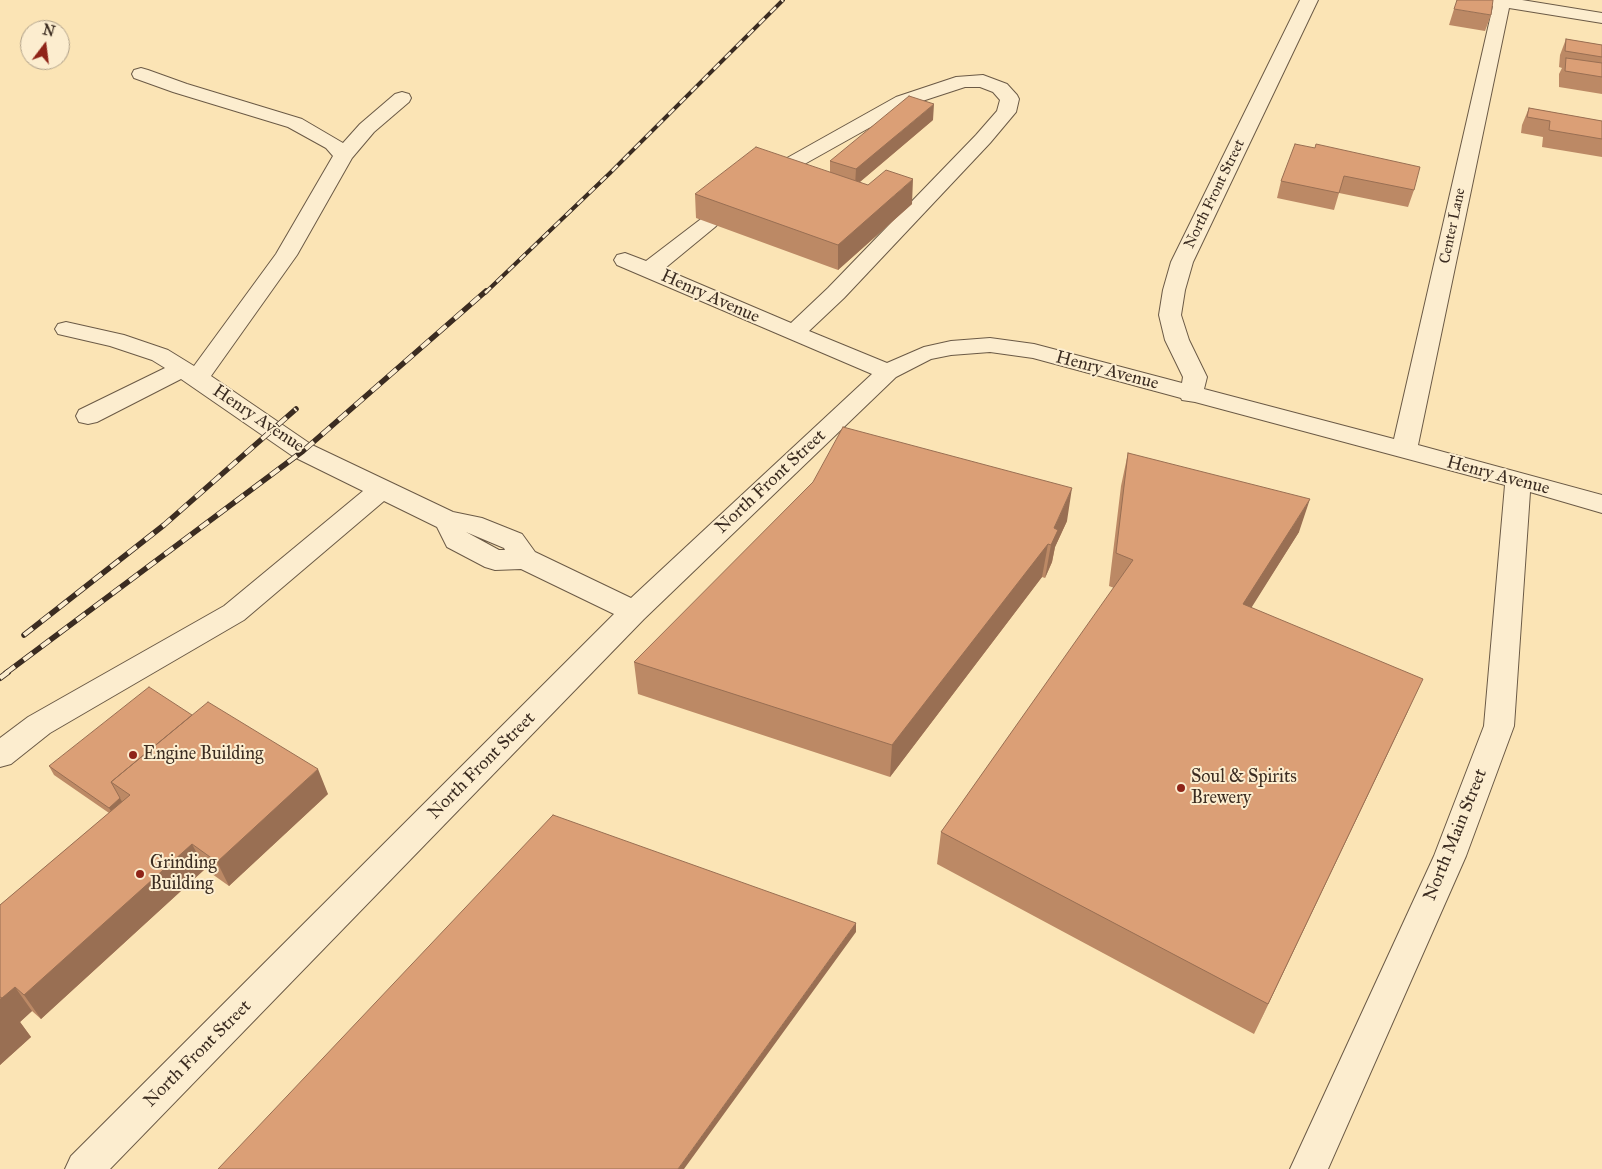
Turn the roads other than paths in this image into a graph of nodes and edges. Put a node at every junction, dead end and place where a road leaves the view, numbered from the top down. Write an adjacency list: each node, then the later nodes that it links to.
1 (1309, 0): 15 (street, North Front Street)
2 (1496, 1): 3 (street); 17 (street, Center Lane)
3 (1602, 18)
4 (141, 74): 6 (street)
5 (402, 98): 6 (street)
6 (343, 155): 14 (street)
7 (769, 176): 12 (street)
8 (708, 223): 10 (street)
9 (626, 260): 10 (street, Henry Avenue)
10 (649, 270): 12 (street, Henry Avenue)
11 (66, 329): 14 (street, Henry Avenue)
12 (794, 334): 13 (street, Henry Avenue)
13 (888, 372): 15 (street, Henry Avenue); 21 (street, North Front Street)
14 (190, 373): 16 (street); 19 (street, Henry Avenue)
15 (1191, 394): 17 (street, Henry Avenue)
16 (88, 416)
17 (1404, 450): 18 (street, Henry Avenue)
18 (1518, 480): 20 (street, Henry Avenue); 24 (street, North Main Street)
19 (382, 489): 21 (street, Henry Avenue); 22 (street)
20 (1602, 504)
21 (634, 612): 23 (street, North Front Street)
22 (0, 755)
23 (84, 1169)
24 (1309, 1169)

